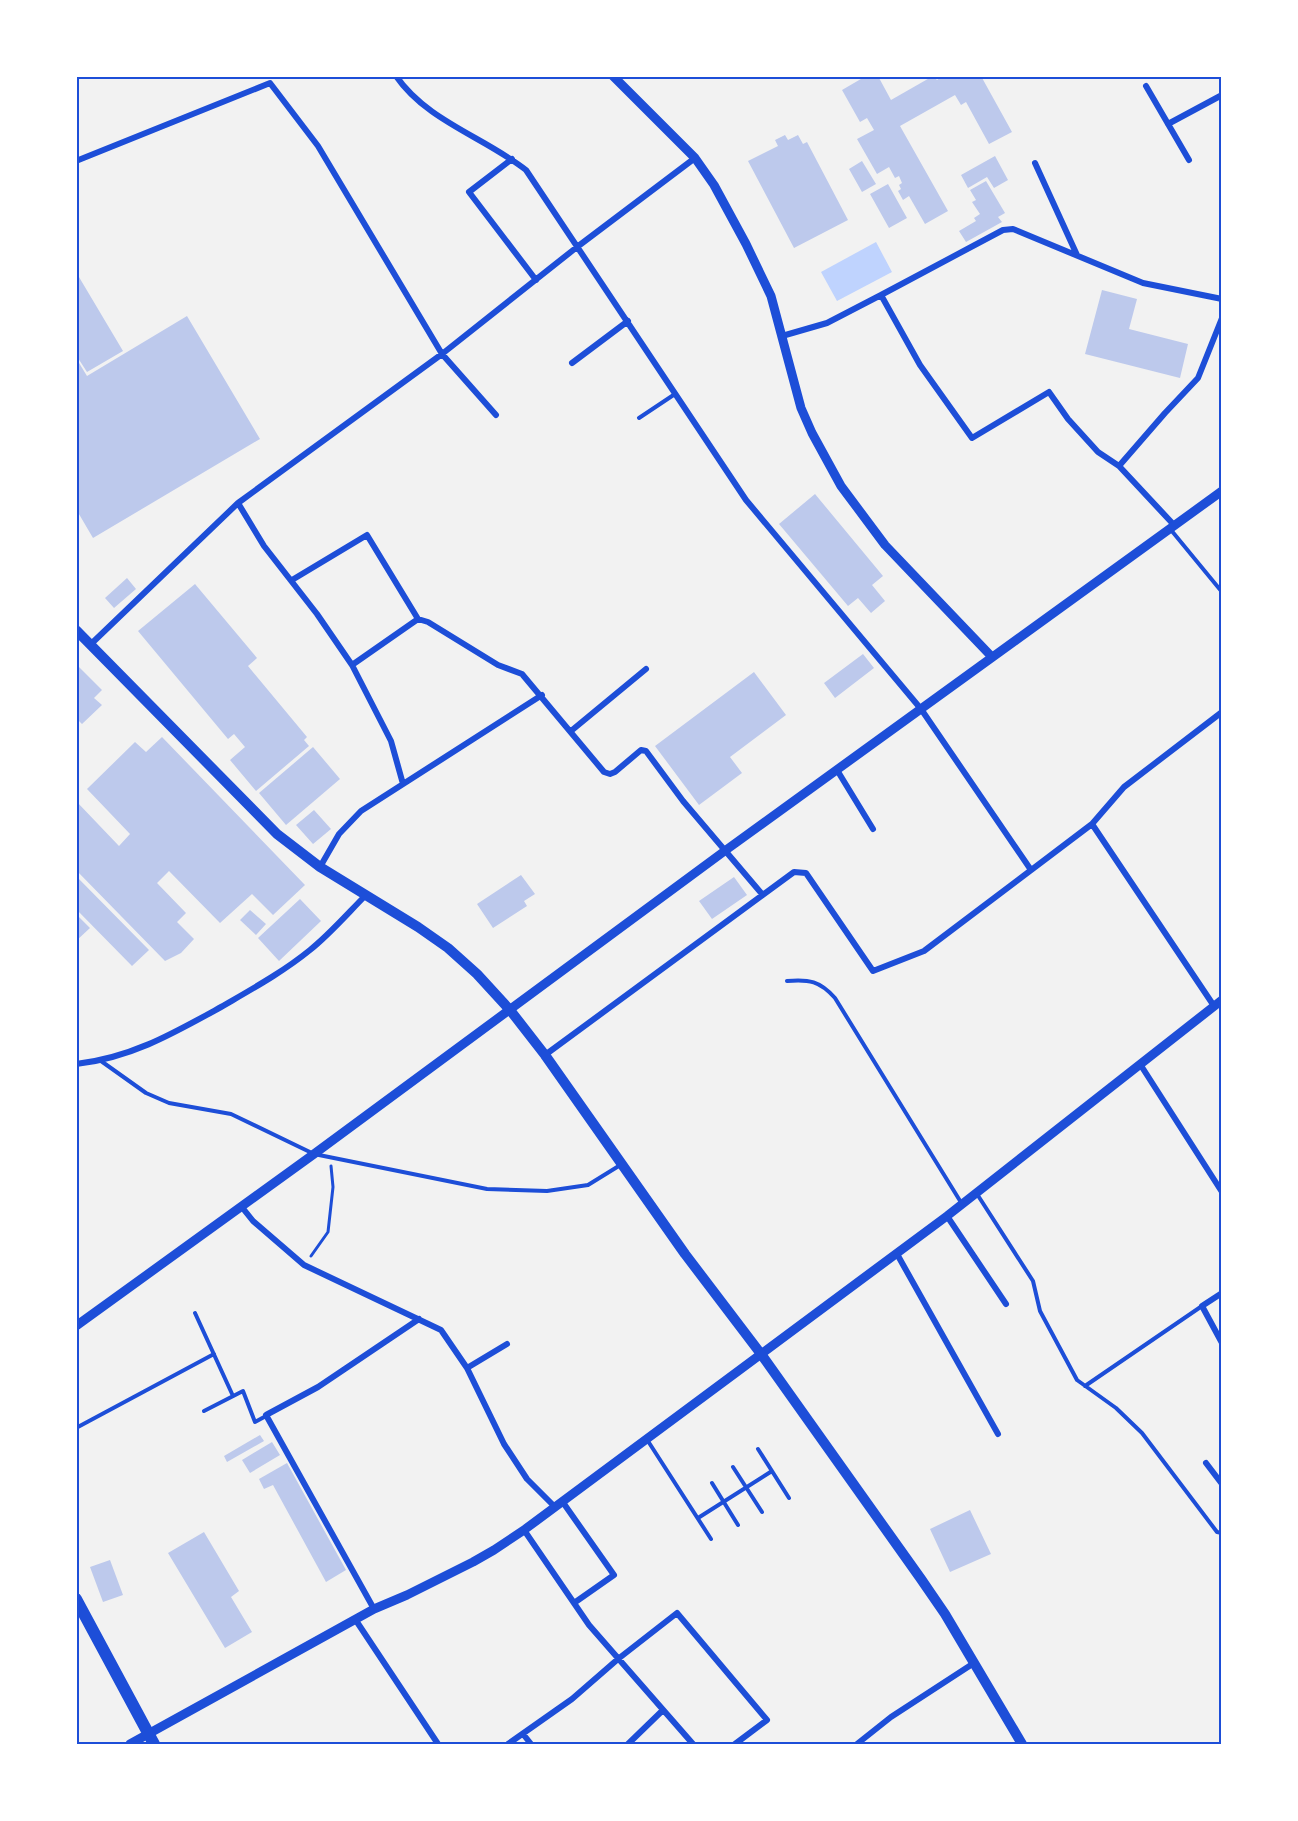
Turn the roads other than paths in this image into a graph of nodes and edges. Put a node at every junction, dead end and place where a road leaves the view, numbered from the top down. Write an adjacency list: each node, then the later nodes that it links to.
1 (396, 76): 7 (street)
2 (612, 76): 6 (street)
3 (1146, 86): 5 (street)
4 (1221, 95): 5 (street)
5 (1167, 124): 8 (street)
6 (695, 158): 11 (street); 18 (street)
7 (512, 159): 11 (street); 13 (street)
8 (1189, 160)
9 (76, 161): 19 (street)
10 (1035, 163): 12 (street)
11 (577, 247): 13 (street); 17 (street)
12 (1077, 255): 14 (street); 15 (street)
13 (536, 280): 19 (street)
14 (880, 295): 18 (street); 24 (street)
15 (1221, 299)
16 (1221, 318): 24 (street)
17 (628, 321): 20 (street); 21 (street)
18 (782, 336): 33 (street)
19 (442, 354): 22 (street); 26 (street)
20 (572, 363)
21 (675, 394): 23 (lane); 37 (street)
22 (496, 415)
23 (639, 418)
24 (1119, 466): 27 (street)
25 (1221, 491): 27 (street)
26 (238, 503): 28 (street); 32 (street)
27 (1172, 527): 29 (lane); 33 (street)
28 (292, 580): 30 (street); 34 (street)
29 (1221, 592)
30 (418, 619): 34 (street); 36 (street)
31 (76, 630): 32 (main road)
32 (92, 644): 45 (main road)
33 (992, 657): 37 (street)
34 (352, 665): 41 (street)
35 (646, 669): 39 (street)
36 (542, 695): 39 (street); 41 (street)
37 (921, 709): 40 (street); 46 (street)
38 (1221, 712): 42 (street)
39 (571, 731): 44 (street)
40 (837, 770): 43 (street); 44 (street)
41 (403, 784): 45 (street)
42 (1092, 824): 46 (street); 50 (street)
43 (873, 829)
44 (726, 850): 47 (street); 51 (street)
45 (320, 867): 48 (main road)
46 (1031, 870): 47 (street)
47 (762, 894): 52 (street)
48 (366, 895): 51 (main road); 53 (street)
49 (787, 981): 60 (lane)
50 (1218, 1003): 55 (street)
51 (510, 1010): 52 (main road); 56 (street)
52 (545, 1055): 57 (main road)
53 (100, 1061): 54 (street); 56 (lane)
54 (76, 1064)
55 (1140, 1064): 58 (street); 59 (street)
56 (314, 1154): 57 (lane); 61 (street)
57 (622, 1164): 73 (main road)
58 (1221, 1192)
59 (976, 1194): 60 (street); 75 (lane)
60 (962, 1204): 62 (street)
61 (241, 1206): 68 (street); 69 (street)
62 (947, 1216): 63 (street); 65 (street)
63 (897, 1254): 73 (street); 80 (street)
64 (1221, 1293): 66 (street)
65 (1006, 1304)
66 (1202, 1306): 70 (street); 75 (lane)
67 (195, 1313): 72 (lane)
68 (419, 1319): 74 (street); 78 (street)
69 (76, 1326)
70 (1221, 1343)
71 (507, 1344): 74 (street)
72 (214, 1354): 76 (lane); 79 (lane)
73 (761, 1354): 81 (street); 103 (main road)
74 (467, 1368): 91 (street)
75 (1085, 1386): 96 (lane)
76 (233, 1396): 77 (lane); 78 (lane)
77 (204, 1411)
78 (266, 1415): 100 (street)
79 (76, 1428)
80 (999, 1434)
81 (646, 1438): 91 (street); 93 (lane)
82 (758, 1449): 85 (lane)
83 (1206, 1463): 87 (street)
84 (733, 1467): 88 (lane)
85 (772, 1471): 88 (lane); 89 (lane)
86 (712, 1483): 90 (lane)
87 (1221, 1484)
88 (746, 1487): 90 (lane); 92 (lane)
89 (789, 1498)
90 (724, 1502): 93 (lane); 94 (lane)
91 (559, 1504): 95 (street); 99 (street)
92 (762, 1512)
93 (698, 1518): 97 (lane)
94 (738, 1525)
95 (524, 1530): 99 (street); 100 (street)
96 (1221, 1533)
97 (711, 1539)
98 (76, 1599): 107 (highway)
99 (574, 1603): 102 (street)
100 (374, 1609): 101 (street)
101 (355, 1619): 107 (street); 110 (street)
102 (618, 1659): 104 (street); 105 (street); 114 (street)
103 (974, 1663): 106 (street); 117 (main road)
104 (662, 1711): 108 (street); 113 (street)
105 (523, 1734): 111 (street); 112 (street)
106 (864, 1738): 115 (street); 116 (street)
107 (151, 1739): 109 (street)
108 (632, 1743)
109 (130, 1744)
110 (438, 1744)
111 (508, 1744)
112 (531, 1744)
113 (693, 1744)
114 (735, 1744)
115 (857, 1744)
116 (870, 1744)
117 (1022, 1744)

